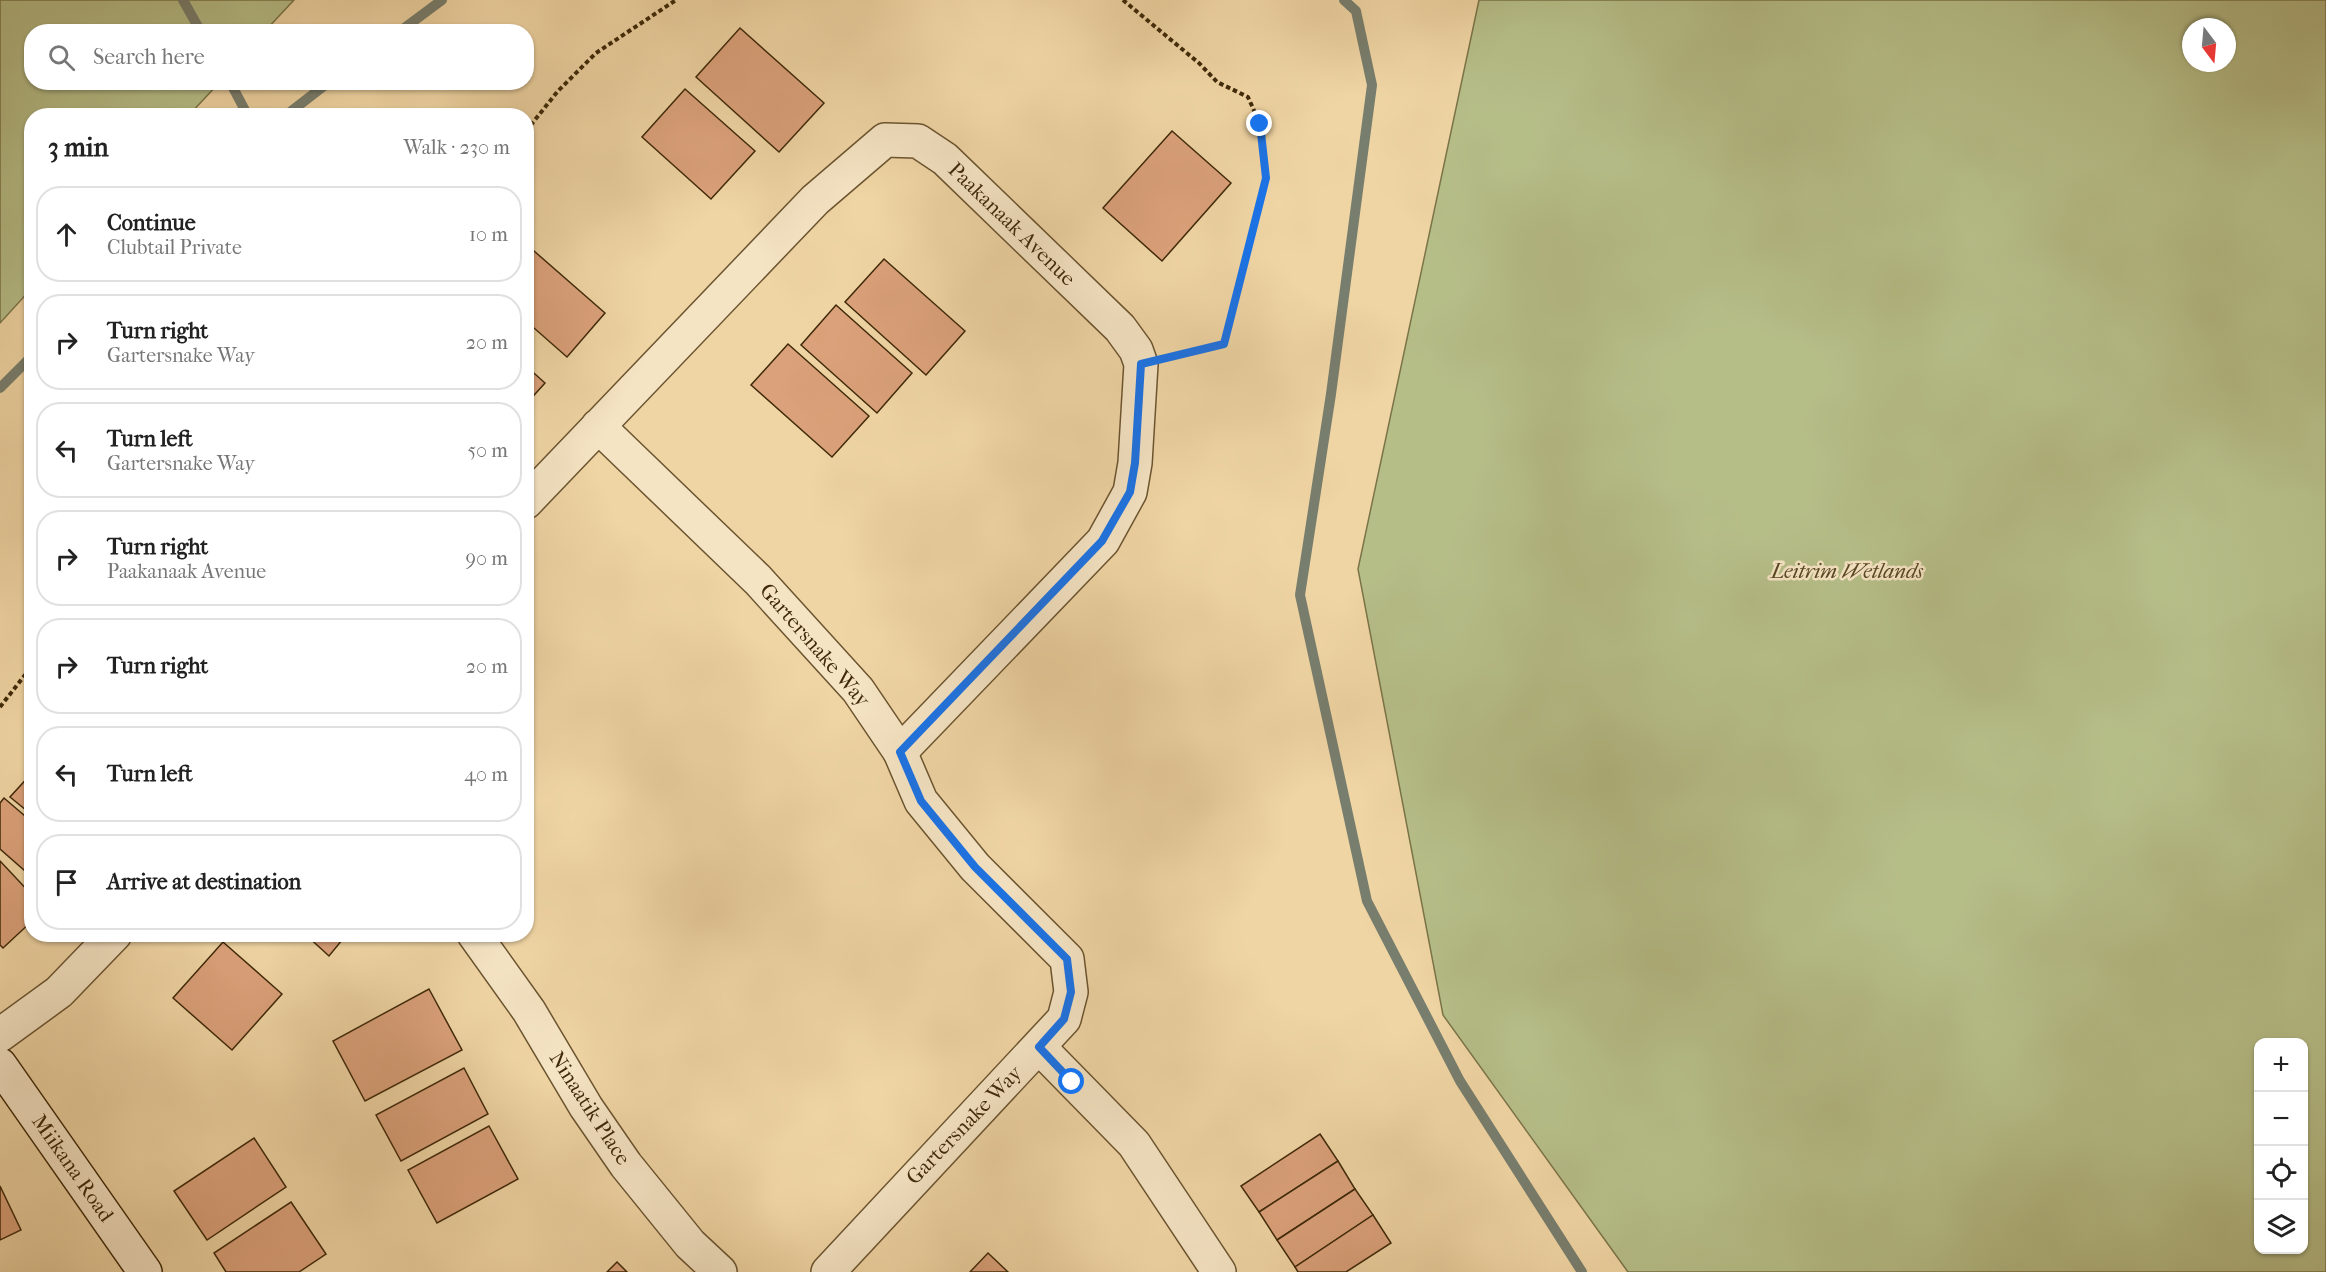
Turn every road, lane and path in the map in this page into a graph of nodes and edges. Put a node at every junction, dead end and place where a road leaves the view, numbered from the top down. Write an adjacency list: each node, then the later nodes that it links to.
1 (676, 0): 3 (path)
2 (1123, 0): 4 (path)
3 (534, 121)
4 (1141, 364): 5 (street, Paakanaak Avenue); 9 (street)
5 (598, 426): 6 (street, Paakanaak Avenue); 9 (street, Gartersnake Way)
6 (534, 494)
7 (24, 676): 8 (path)
8 (0, 707)
9 (900, 752): 13 (street, Gartersnake Way)
10 (107, 942): 12 (street)
11 (480, 942): 16 (street, Ninaatik Place)
12 (0, 1035)
13 (1039, 1047): 17 (street, Gartersnake Way); 18 (street)
14 (0, 1065): 15 (street, Miikana Road)
15 (145, 1272)
16 (720, 1272)
17 (828, 1272)
18 (1219, 1272)

